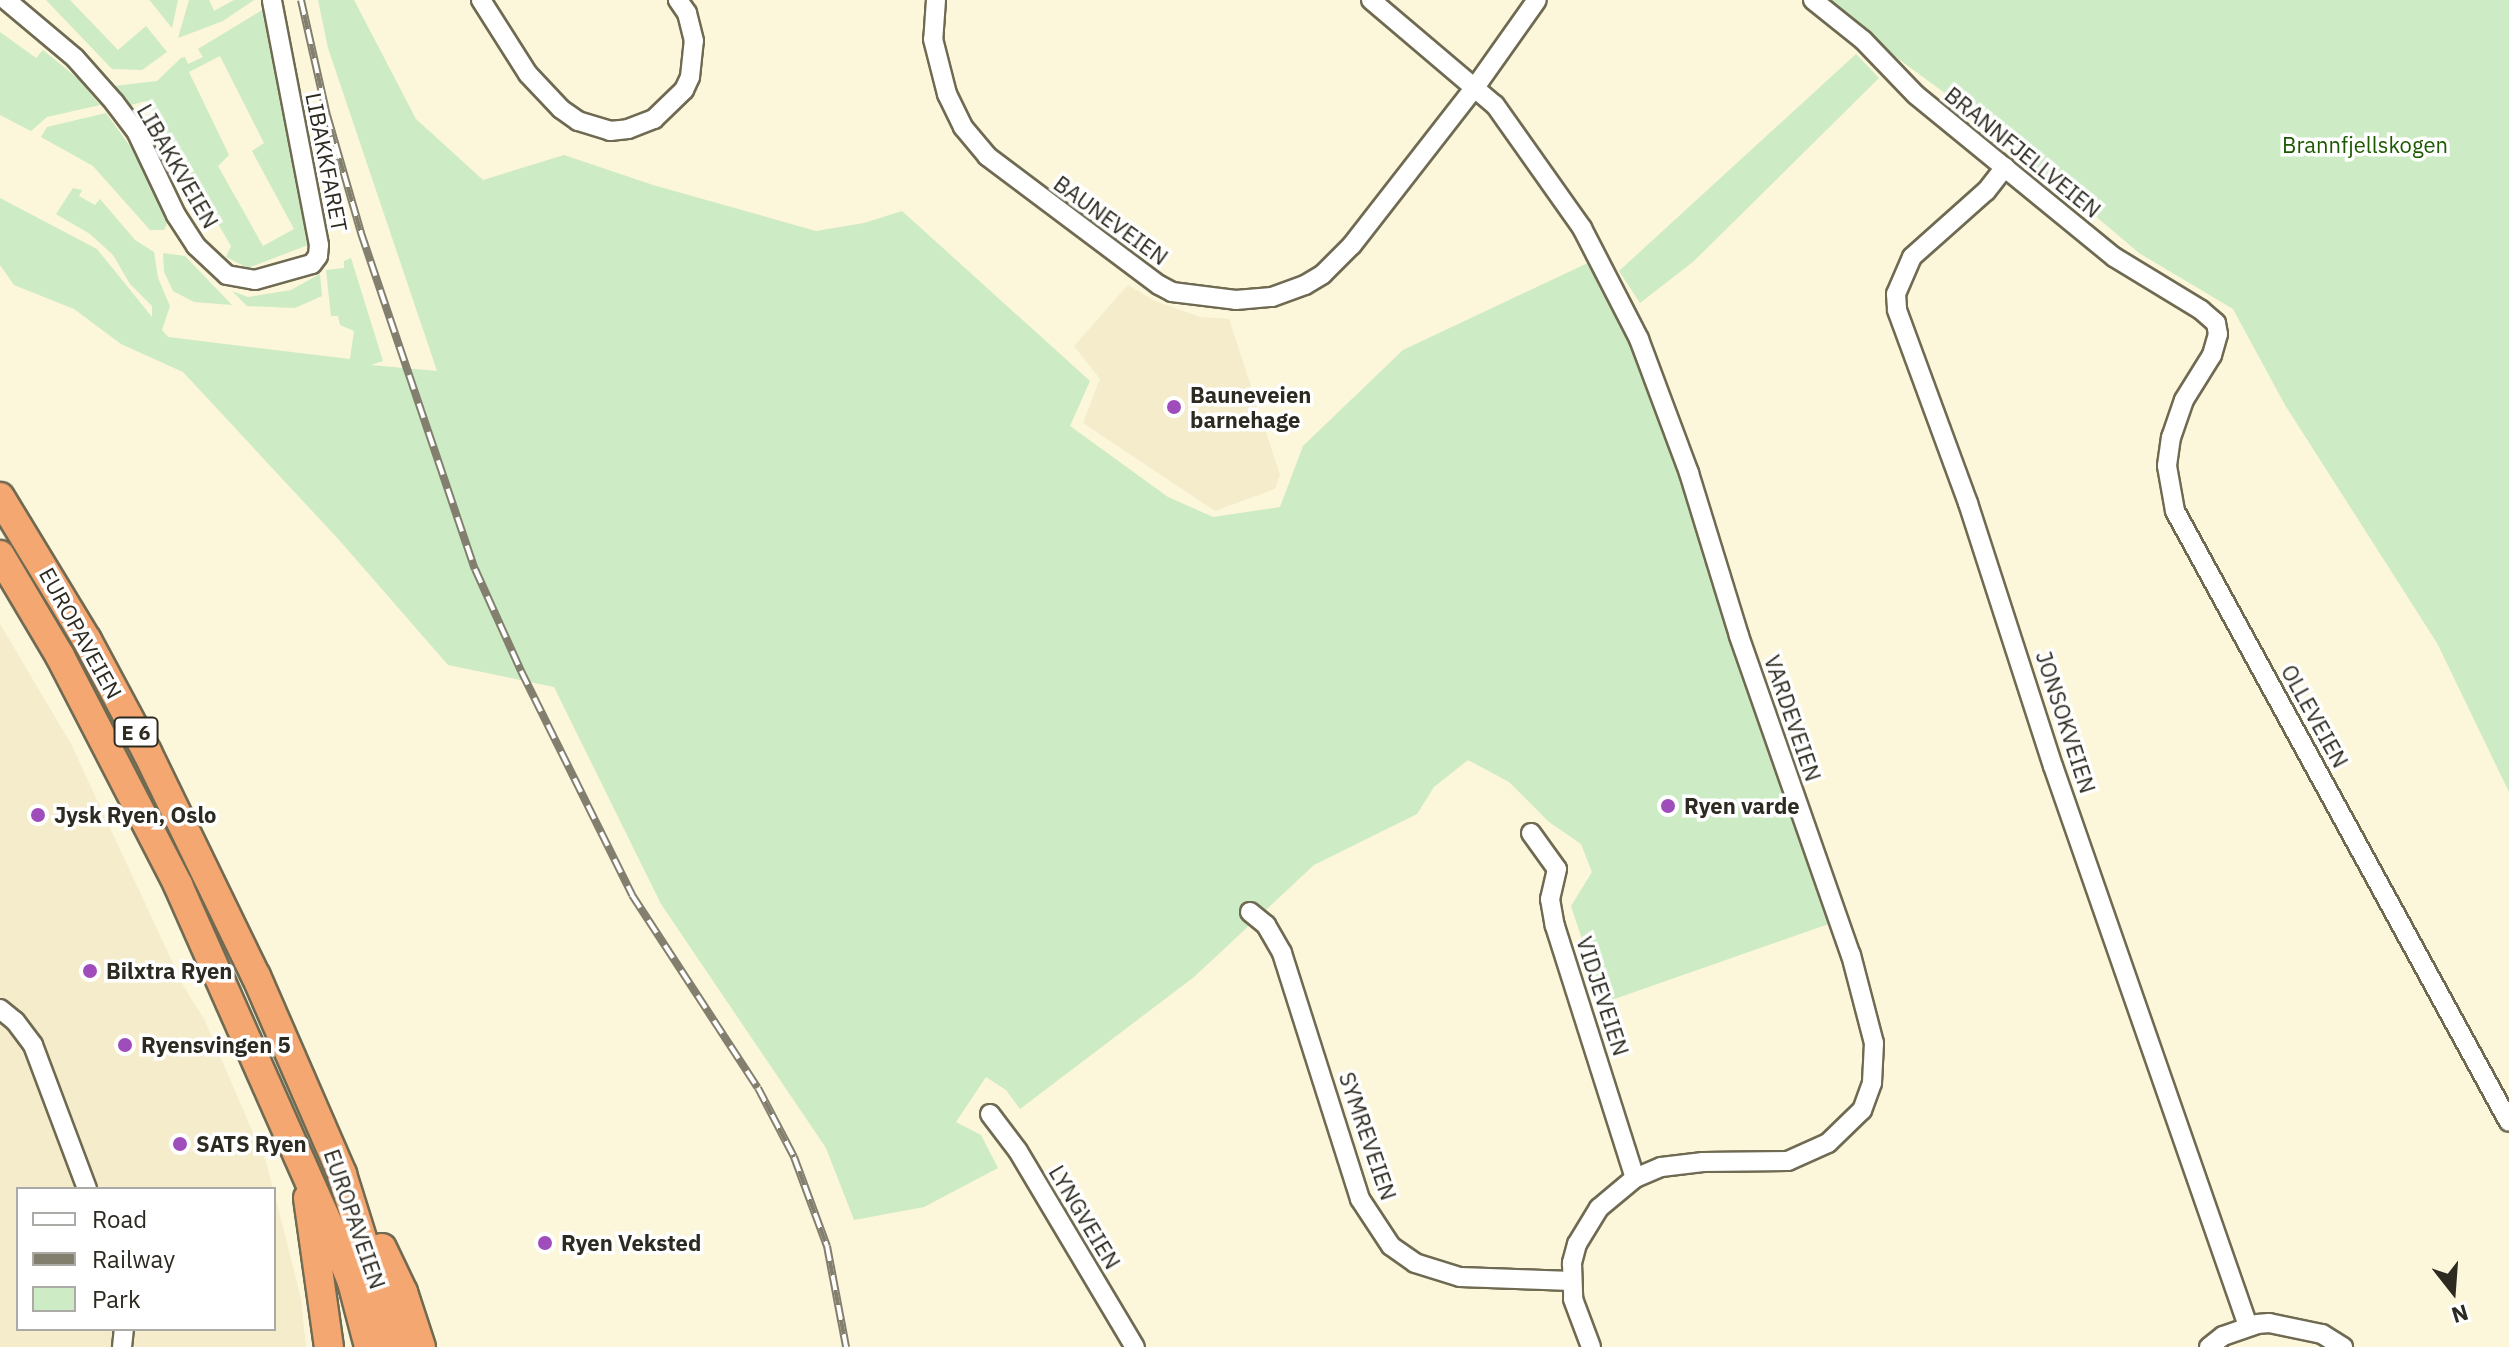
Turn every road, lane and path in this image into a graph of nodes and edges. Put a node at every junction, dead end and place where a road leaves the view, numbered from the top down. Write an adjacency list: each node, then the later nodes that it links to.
1 (6, 0): 11 (street, LIBAKKVEIEN)
2 (272, 0): 11 (street, LIBAKKFARET)
3 (481, 0): 4 (street)
4 (678, 0)
5 (936, 0): 9 (street, BAUNEVEIEN)
6 (1371, 0): 9 (street, VARDEVEIEN)
7 (1537, 0): 9 (street, BAUNEVEIEN)
8 (1813, 0): 10 (street, BRANNFJELLVEIEN)
9 (1476, 86): 22 (street, VARDEVEIEN)
10 (2005, 167): 12 (street, BRANNFJELLVEIEN); 25 (street, JONSOKVEIEN)
11 (246, 279)
12 (2216, 323): 19 (street, OLLEVEIEN)
13 (0, 497): 21 (highway, EUROPAVEIEN / E 6)
14 (0, 555): 20 (highway, EUROPAVEIEN / E 6)
15 (1531, 833): 22 (street, VIDJEVEIEN)
16 (1250, 912): 24 (street, SYMREVEIEN)
17 (0, 1009): 23 (street)
18 (990, 1114): 30 (street, LYNGVEIEN)
19 (2509, 1122)
20 (304, 1165): 26 (highway, E 6); 27 (highway, EUROPAVEIEN / E 6)
21 (342, 1174): 28 (highway, EUROPAVEIEN / E 6); 29 (highway, E 6)
22 (1635, 1178): 24 (street, VARDEVEIEN)
23 (86, 1187)
24 (1572, 1281): 31 (street, VARDEVEIEN)
25 (2248, 1326): 32 (street); 33 (street)
26 (329, 1347)
27 (369, 1347)
28 (396, 1347)
29 (421, 1347)
30 (1135, 1347)
31 (1591, 1347)
32 (2209, 1347)
33 (2343, 1347)

